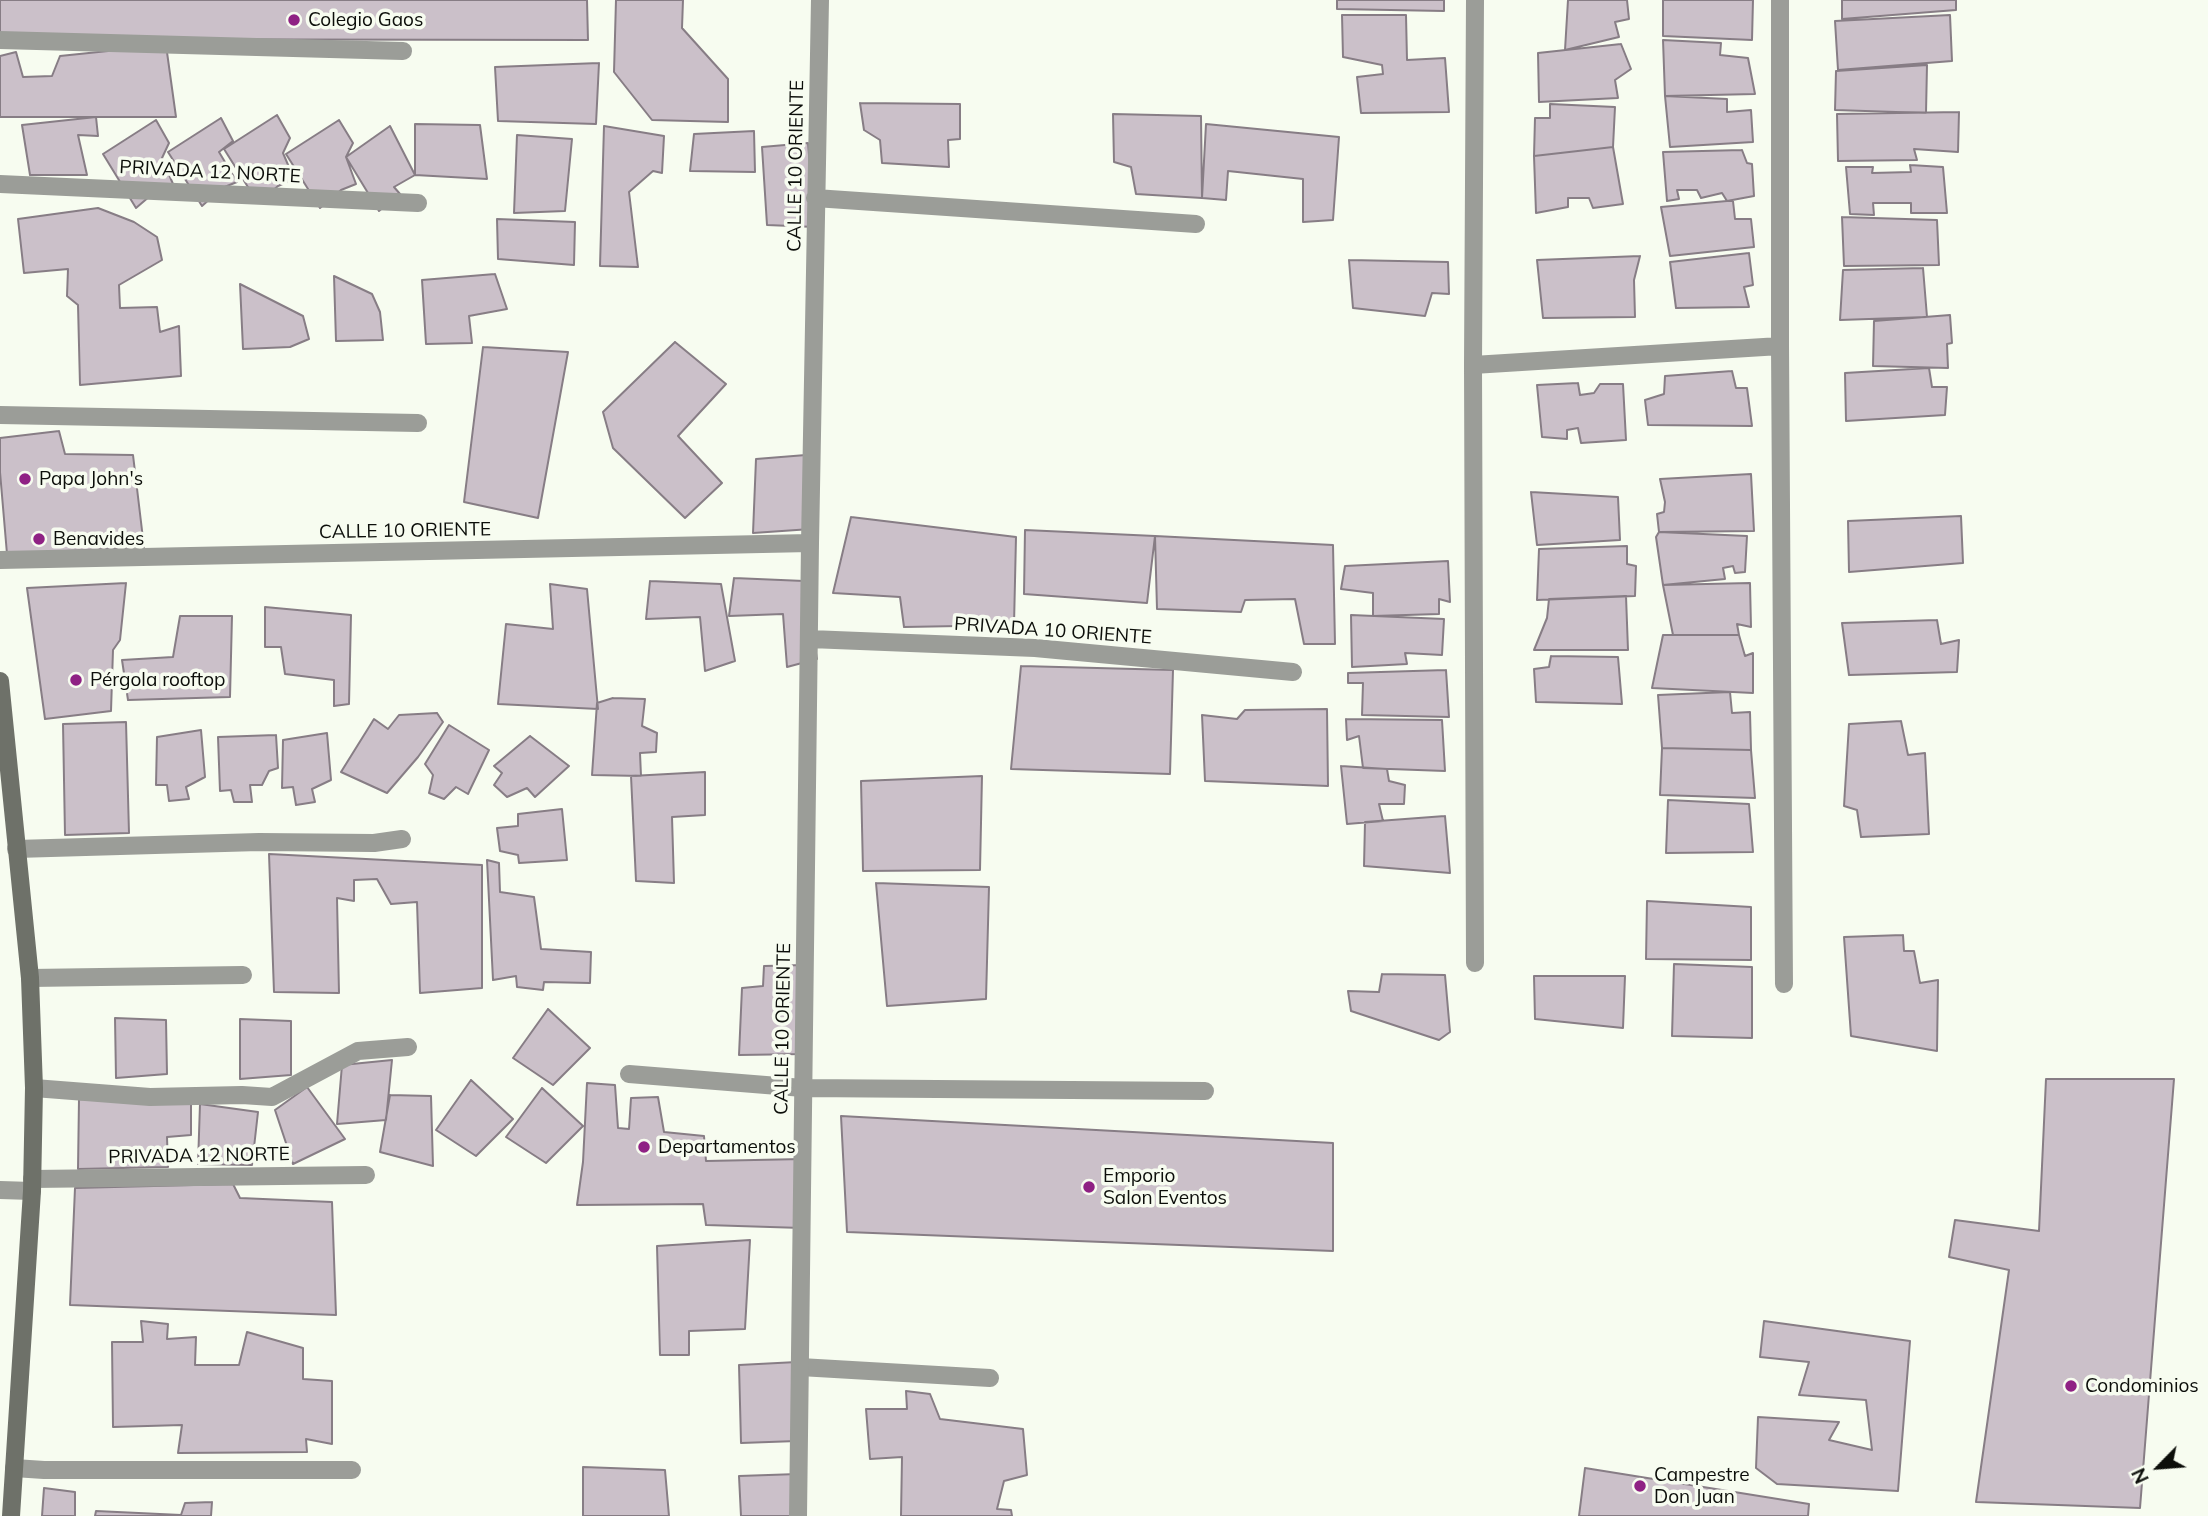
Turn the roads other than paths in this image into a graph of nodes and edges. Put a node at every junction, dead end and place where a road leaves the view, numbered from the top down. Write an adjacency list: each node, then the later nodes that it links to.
1 (820, 0): 7 (street, CALLE 10 ORIENTE)
2 (1475, 0): 11 (street)
3 (1780, 0): 10 (street)
4 (0, 40): 5 (street)
5 (403, 51)
6 (0, 184): 8 (street, PRIVADA 12 NORTE)
7 (815, 198): 9 (street); 14 (street, CALLE 10 ORIENTE)
8 (418, 203)
9 (1196, 224)
10 (1780, 346): 11 (street); 24 (street)
11 (1473, 365): 21 (street)
12 (0, 415): 13 (street)
13 (418, 423)
14 (810, 543): 15 (street, CALLE 10 ORIENTE); 16 (street, CALLE 10 ORIENTE)
15 (0, 561)
16 (810, 639): 17 (street, PRIVADA 10 ORIENTE); 27 (street, CALLE 10 ORIENTE)
17 (1293, 672)
18 (0, 681): 20 (main road)
19 (401, 839): 20 (street)
20 (16, 849): 23 (main road)
21 (1475, 963)
22 (243, 975): 23 (street)
23 (30, 978): 28 (main road)
24 (1784, 984)
25 (408, 1047): 28 (street)
26 (629, 1074): 27 (street)
27 (803, 1087): 29 (street); 33 (street, CALLE 10 ORIENTE)
28 (34, 1088): 31 (main road)
29 (1205, 1091)
30 (366, 1175): 31 (street, PRIVADA 12 NORTE)
31 (32, 1185): 32 (street, PRIVADA 12 NORTE); 35 (main road)
32 (0, 1190)
33 (800, 1367): 34 (street); 38 (street, CALLE 10 ORIENTE)
34 (990, 1378)
35 (14, 1468): 36 (street); 37 (main road)
36 (352, 1470)
37 (11, 1516)
38 (798, 1516)

